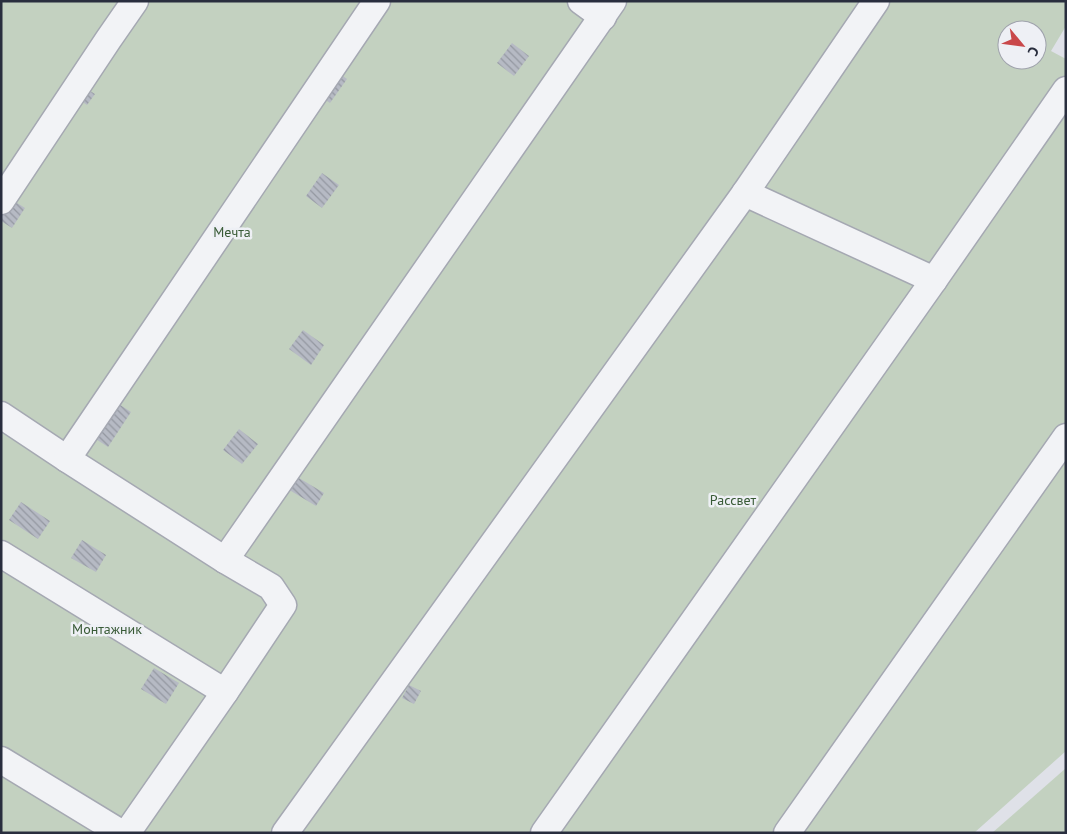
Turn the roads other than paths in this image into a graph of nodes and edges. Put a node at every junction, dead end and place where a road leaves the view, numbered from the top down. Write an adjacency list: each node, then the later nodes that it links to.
1 (135, 1): 8 (lane)
2 (377, 1): 12 (lane)
3 (581, 1): 5 (lane)
4 (876, 1): 7 (lane)
5 (608, 9): 14 (lane)
6 (1066, 90): 9 (lane)
7 (745, 192): 9 (lane); 19 (lane)
8 (1, 201)
9 (934, 280): 20 (lane)
10 (1, 415): 12 (lane)
11 (1066, 438): 21 (lane)
12 (68, 459): 14 (lane)
13 (1, 554): 15 (lane)
14 (225, 560): 15 (lane)
15 (225, 692): 18 (lane)
16 (1, 760): 17 (lane)
17 (121, 833)
18 (127, 833)
19 (285, 833)
20 (544, 833)
21 (786, 833)

